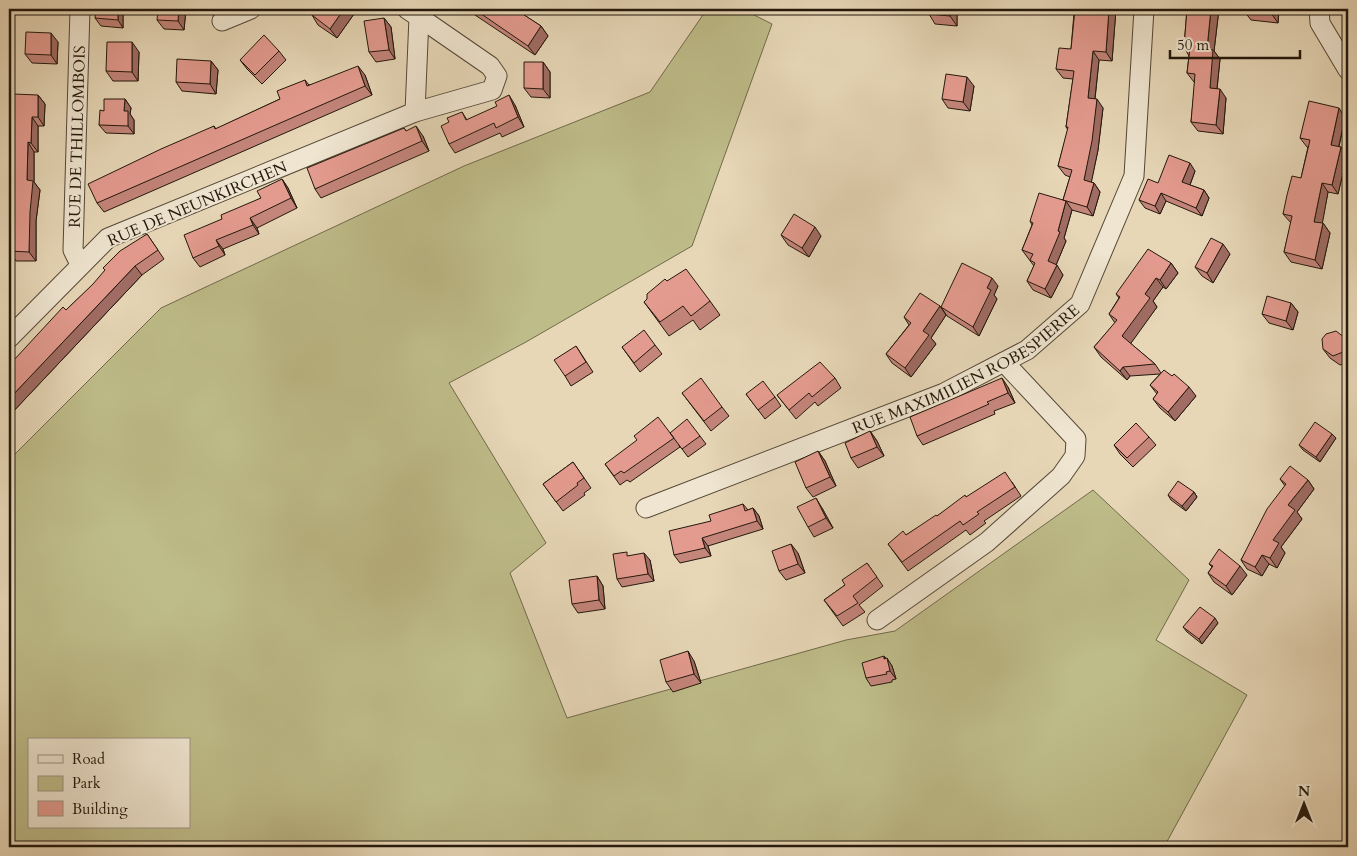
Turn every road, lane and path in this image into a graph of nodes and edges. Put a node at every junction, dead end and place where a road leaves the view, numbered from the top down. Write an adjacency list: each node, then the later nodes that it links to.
1 (80, 9): 9 (street, RUE DE THILLOMBOIS)
2 (250, 9): 6 (street)
3 (1144, 9): 11 (street, RUE MAXIMILIEN ROBESPIERRE)
4 (1319, 9): 7 (street)
5 (413, 13): 8 (street, RUE DE NEUNKIRCHEN); 8 (street, RUE DE NEUNKIRCHEN)
6 (222, 21)
7 (1348, 70)
8 (415, 112): 9 (street, RUE DE NEUNKIRCHEN)
9 (80, 264): 10 (street, RUE DE NEUNKIRCHEN)
10 (9, 338)
11 (1004, 362): 12 (street, RUE MAXIMILIEN ROBESPIERRE); 13 (street)
12 (646, 508)
13 (877, 620)

